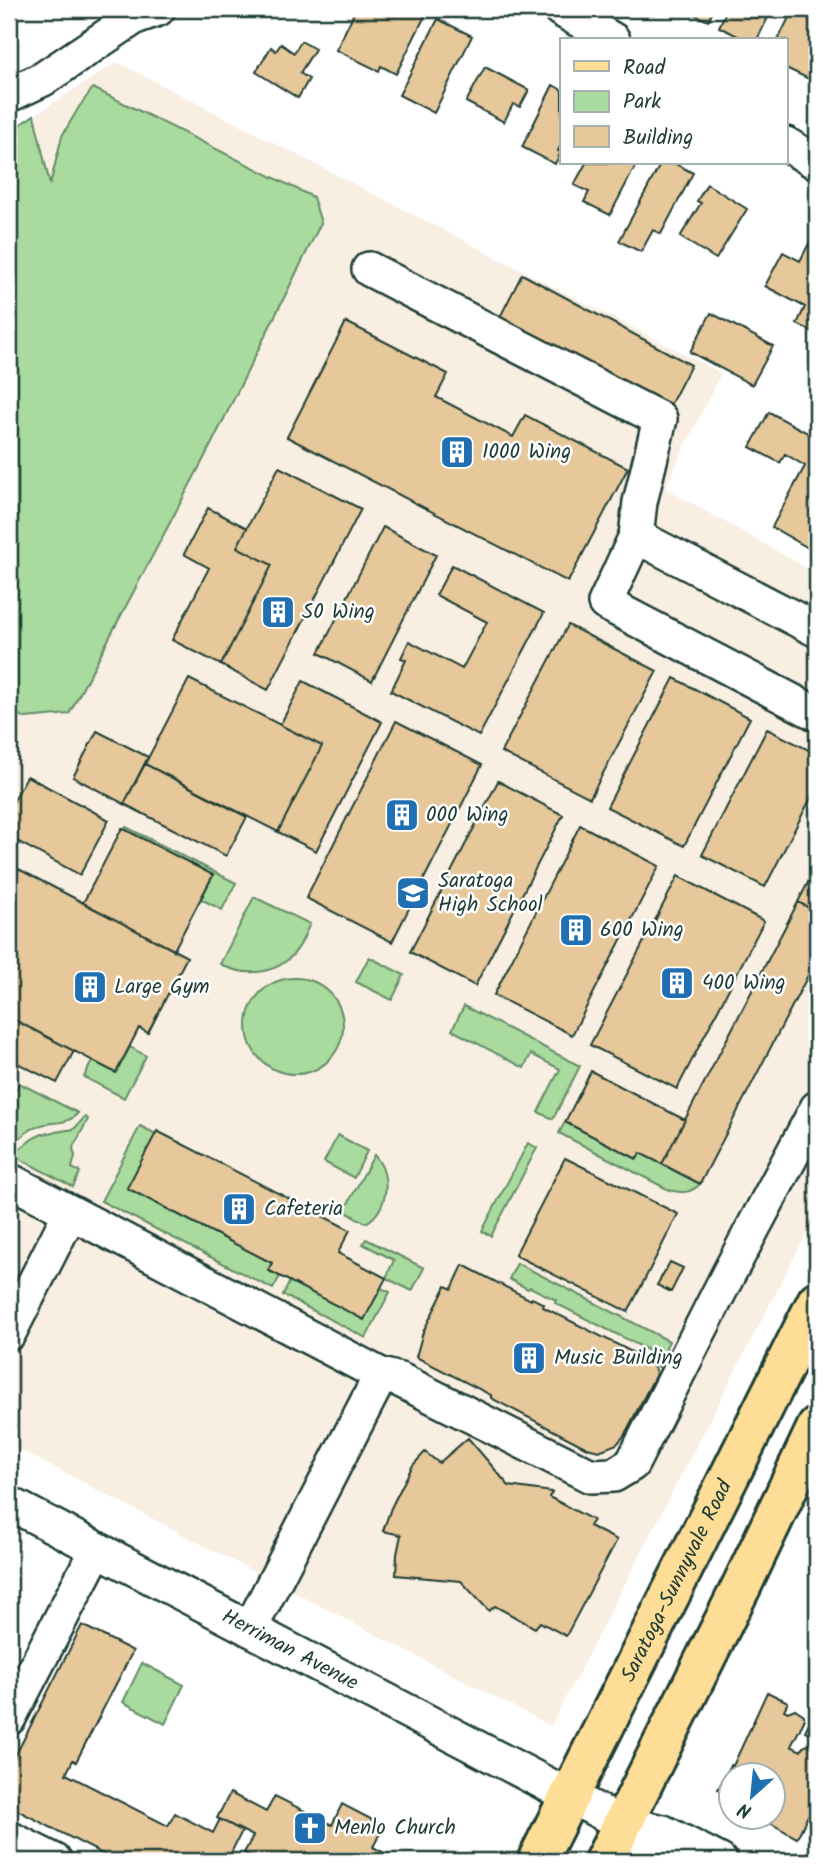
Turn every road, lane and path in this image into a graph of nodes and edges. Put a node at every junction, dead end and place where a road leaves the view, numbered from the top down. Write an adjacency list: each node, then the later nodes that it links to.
1 (159, 9): 4 (street)
2 (560, 9): 3 (street)
3 (610, 38)
4 (9, 95)
5 (788, 145): 6 (street)
6 (817, 163)
7 (369, 269): 8 (street)
8 (636, 536): 9 (street); 10 (street)
9 (817, 630)
10 (817, 715)
11 (817, 1108): 16 (street)
12 (9, 1180): 13 (street)
13 (70, 1213): 15 (street); 16 (street)
14 (817, 1301): 22 (main road, Saratoga-Sunnyvale Road)
15 (9, 1333)
16 (381, 1375): 20 (street)
17 (817, 1427): 23 (main road)
18 (9, 1503): 19 (street, Herriman Avenue)
19 (97, 1549): 20 (street, Herriman Avenue); 21 (street)
20 (250, 1629): 22 (street, Herriman Avenue)
21 (9, 1718)
22 (569, 1796): 23 (street, Herriman Avenue); 26 (main road, Saratoga-Sunnyvale Road)
23 (624, 1824): 27 (main road); 28 (street); 29 (street)
24 (9, 1840): 25 (street)
25 (55, 1861)
26 (537, 1861)
27 (604, 1861)
28 (658, 1861)
29 (720, 1861)

